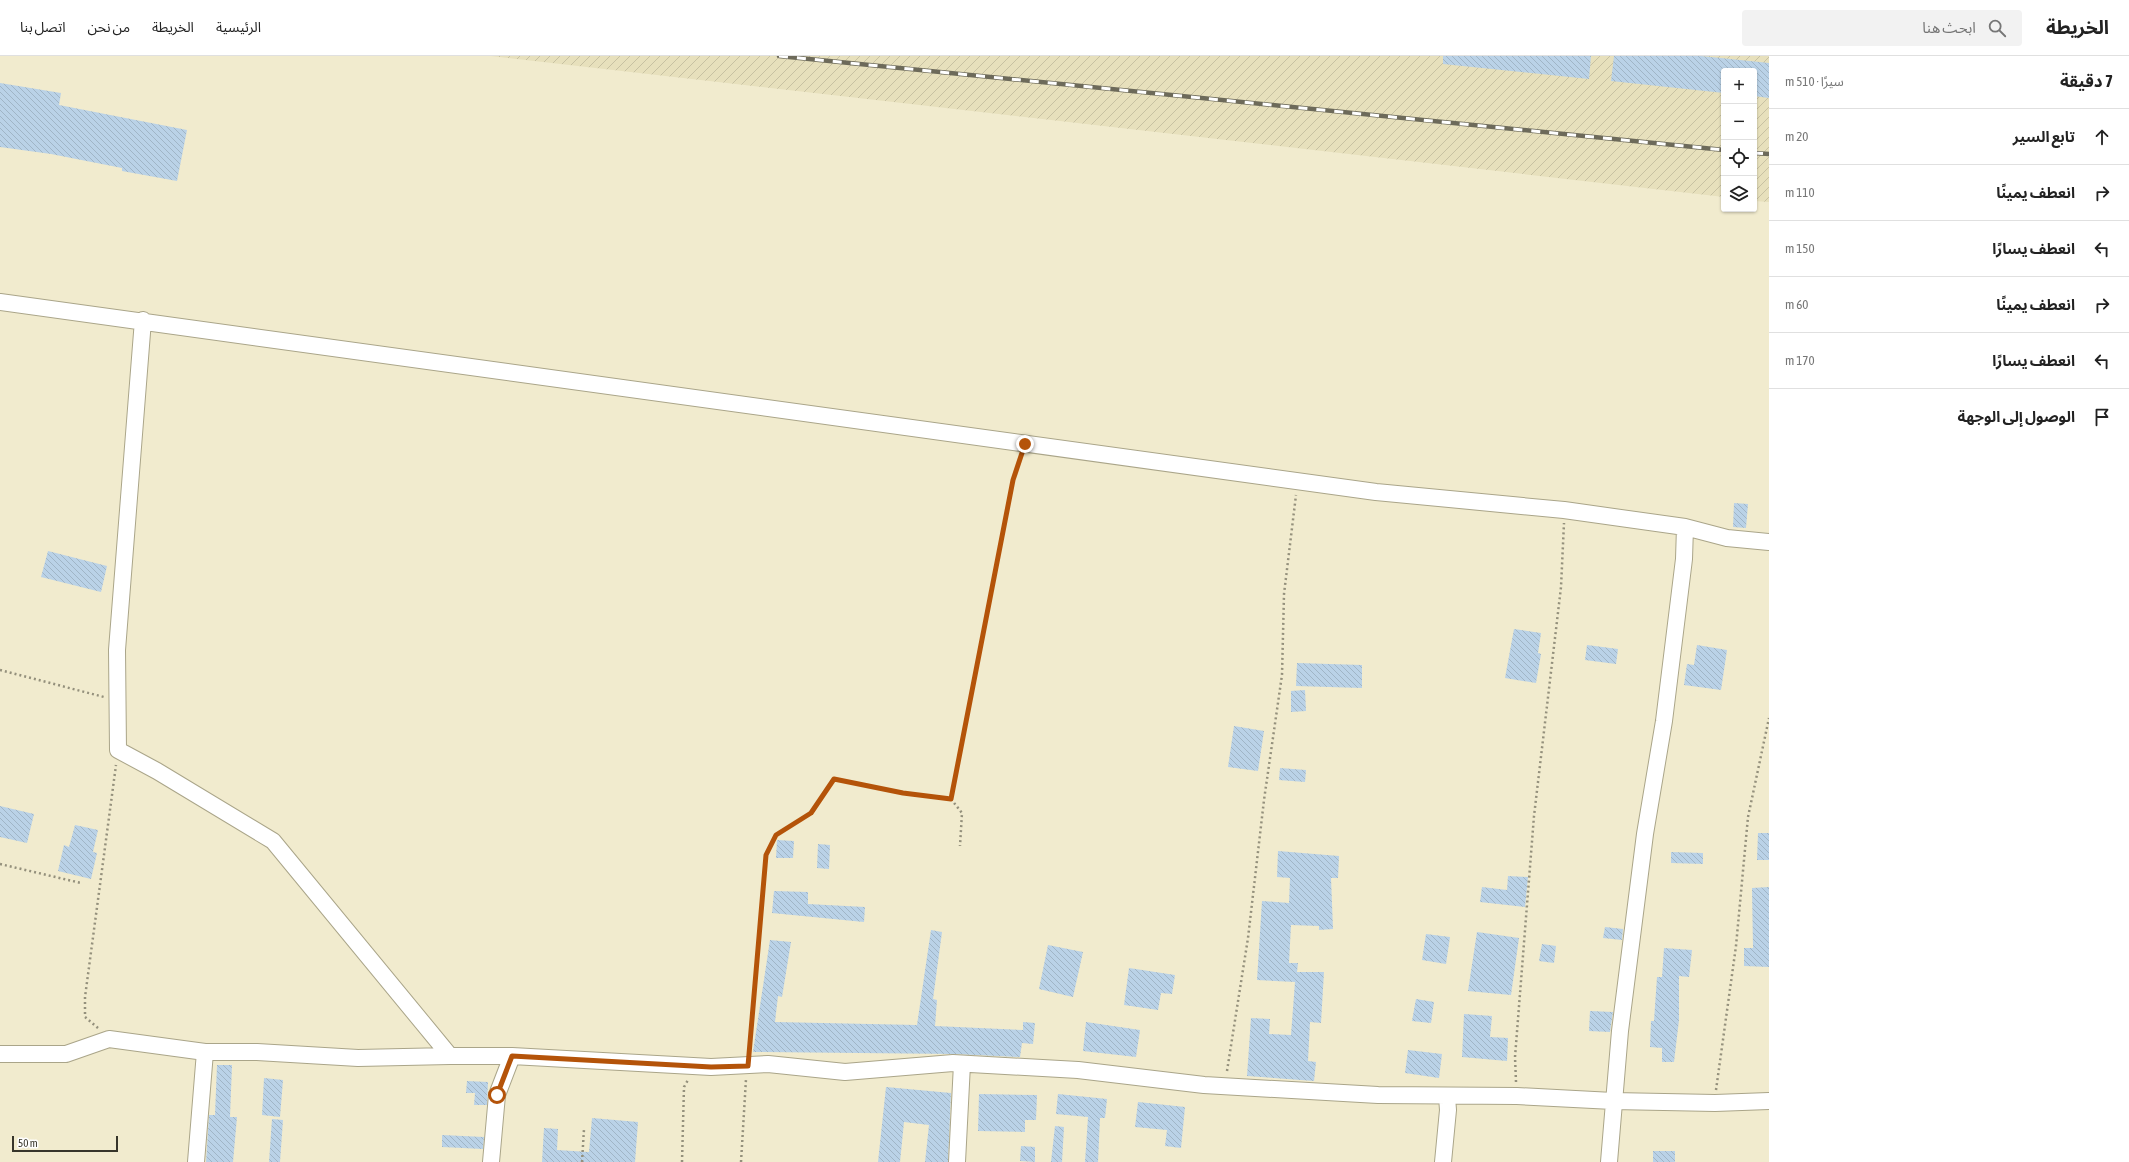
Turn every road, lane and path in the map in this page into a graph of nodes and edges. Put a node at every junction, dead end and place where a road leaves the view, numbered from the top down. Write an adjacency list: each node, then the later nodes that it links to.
1 (0, 302): 2 (street)
2 (143, 320): 3 (street); 9 (street)
3 (1025, 444): 4 (street); 12 (path)
4 (1298, 481): 5 (street); 24 (path)
5 (1564, 510): 6 (street); 25 (path)
6 (1685, 527): 7 (street); 27 (street)
7 (1769, 542)
8 (0, 670): 9 (path)
9 (117, 700): 11 (street)
10 (1769, 718): 29 (path)
11 (118, 750): 16 (path); 19 (street)
12 (951, 799): 13 (path); 22 (path)
13 (960, 846)
14 (0, 864): 15 (path)
15 (81, 883)
16 (110, 1039): 17 (street); 18 (street)
17 (205, 1052): 19 (street); 31 (street)
18 (0, 1054)
19 (450, 1056): 20 (street)
20 (512, 1056): 23 (street); 32 (street)
21 (962, 1064): 22 (street); 24 (street); 36 (street)
22 (748, 1066): 23 (street); 35 (path)
23 (697, 1067): 34 (path)
24 (1225, 1086): 26 (street)
25 (1517, 1096): 26 (street); 27 (street)
26 (1447, 1097): 37 (street)
27 (1613, 1101): 29 (street); 38 (street)
28 (1769, 1101): 29 (street)
29 (1715, 1103)
30 (584, 1129): 33 (path)
31 (196, 1162)
32 (491, 1162)
33 (582, 1162)
34 (682, 1162)
35 (741, 1162)
36 (957, 1162)
37 (1444, 1162)
38 (1608, 1162)

